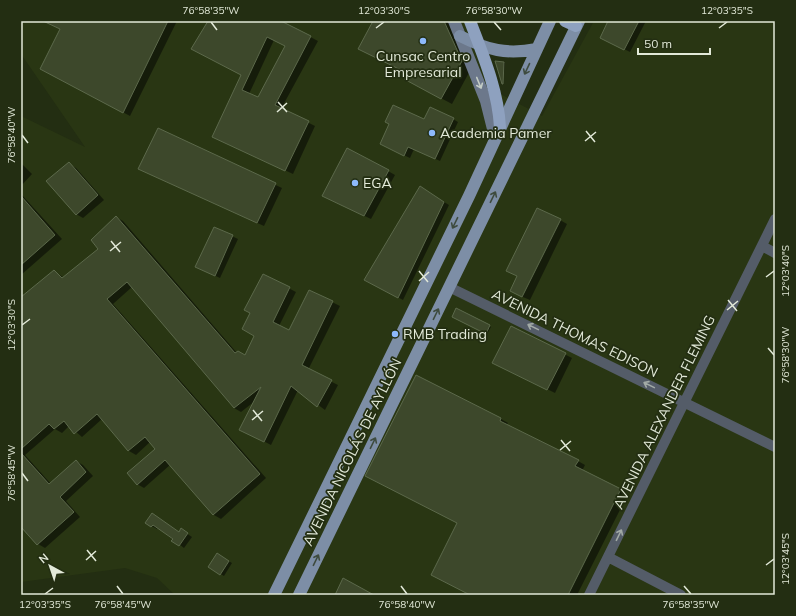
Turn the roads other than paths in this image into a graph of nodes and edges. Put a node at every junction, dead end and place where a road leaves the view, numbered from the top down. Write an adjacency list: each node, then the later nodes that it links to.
1 (454, 21): 5 (street)
2 (470, 21): 6 (highway)
3 (550, 21): 7 (main road, AVENIDA NICOLÁS DE AYLLÓN)
4 (573, 23): 12 (main road, AVENIDA NICOLÁS DE AYLLÓN, one-way to 4)
5 (460, 36): 6 (main road); 8 (street, one-way to 8)
6 (479, 46): 7 (main road); 8 (highway)
7 (537, 49): 8 (main road, AVENIDA NICOLÁS DE AYLLÓN, one-way to 8)
8 (498, 132): 16 (main road, AVENIDA NICOLÁS DE AYLLÓN, one-way to 16)
9 (775, 219): 10 (street, AVENIDA ALEXANDER FLEMING)
10 (762, 246): 11 (street); 13 (street, AVENIDA ALEXANDER FLEMING)
11 (775, 252)
12 (449, 287): 13 (street, AVENIDA THOMAS EDISON, one-way to 12); 17 (main road, AVENIDA NICOLÁS DE AYLLÓN, one-way to 12)
13 (684, 402): 14 (street, AVENIDA THOMAS EDISON); 15 (street, AVENIDA ALEXANDER FLEMING, one-way to 13)
14 (775, 447)
15 (608, 557): 18 (street, AVENIDA ALEXANDER FLEMING); 19 (street)
16 (274, 595)
17 (299, 595)
18 (589, 595)
19 (681, 595)

